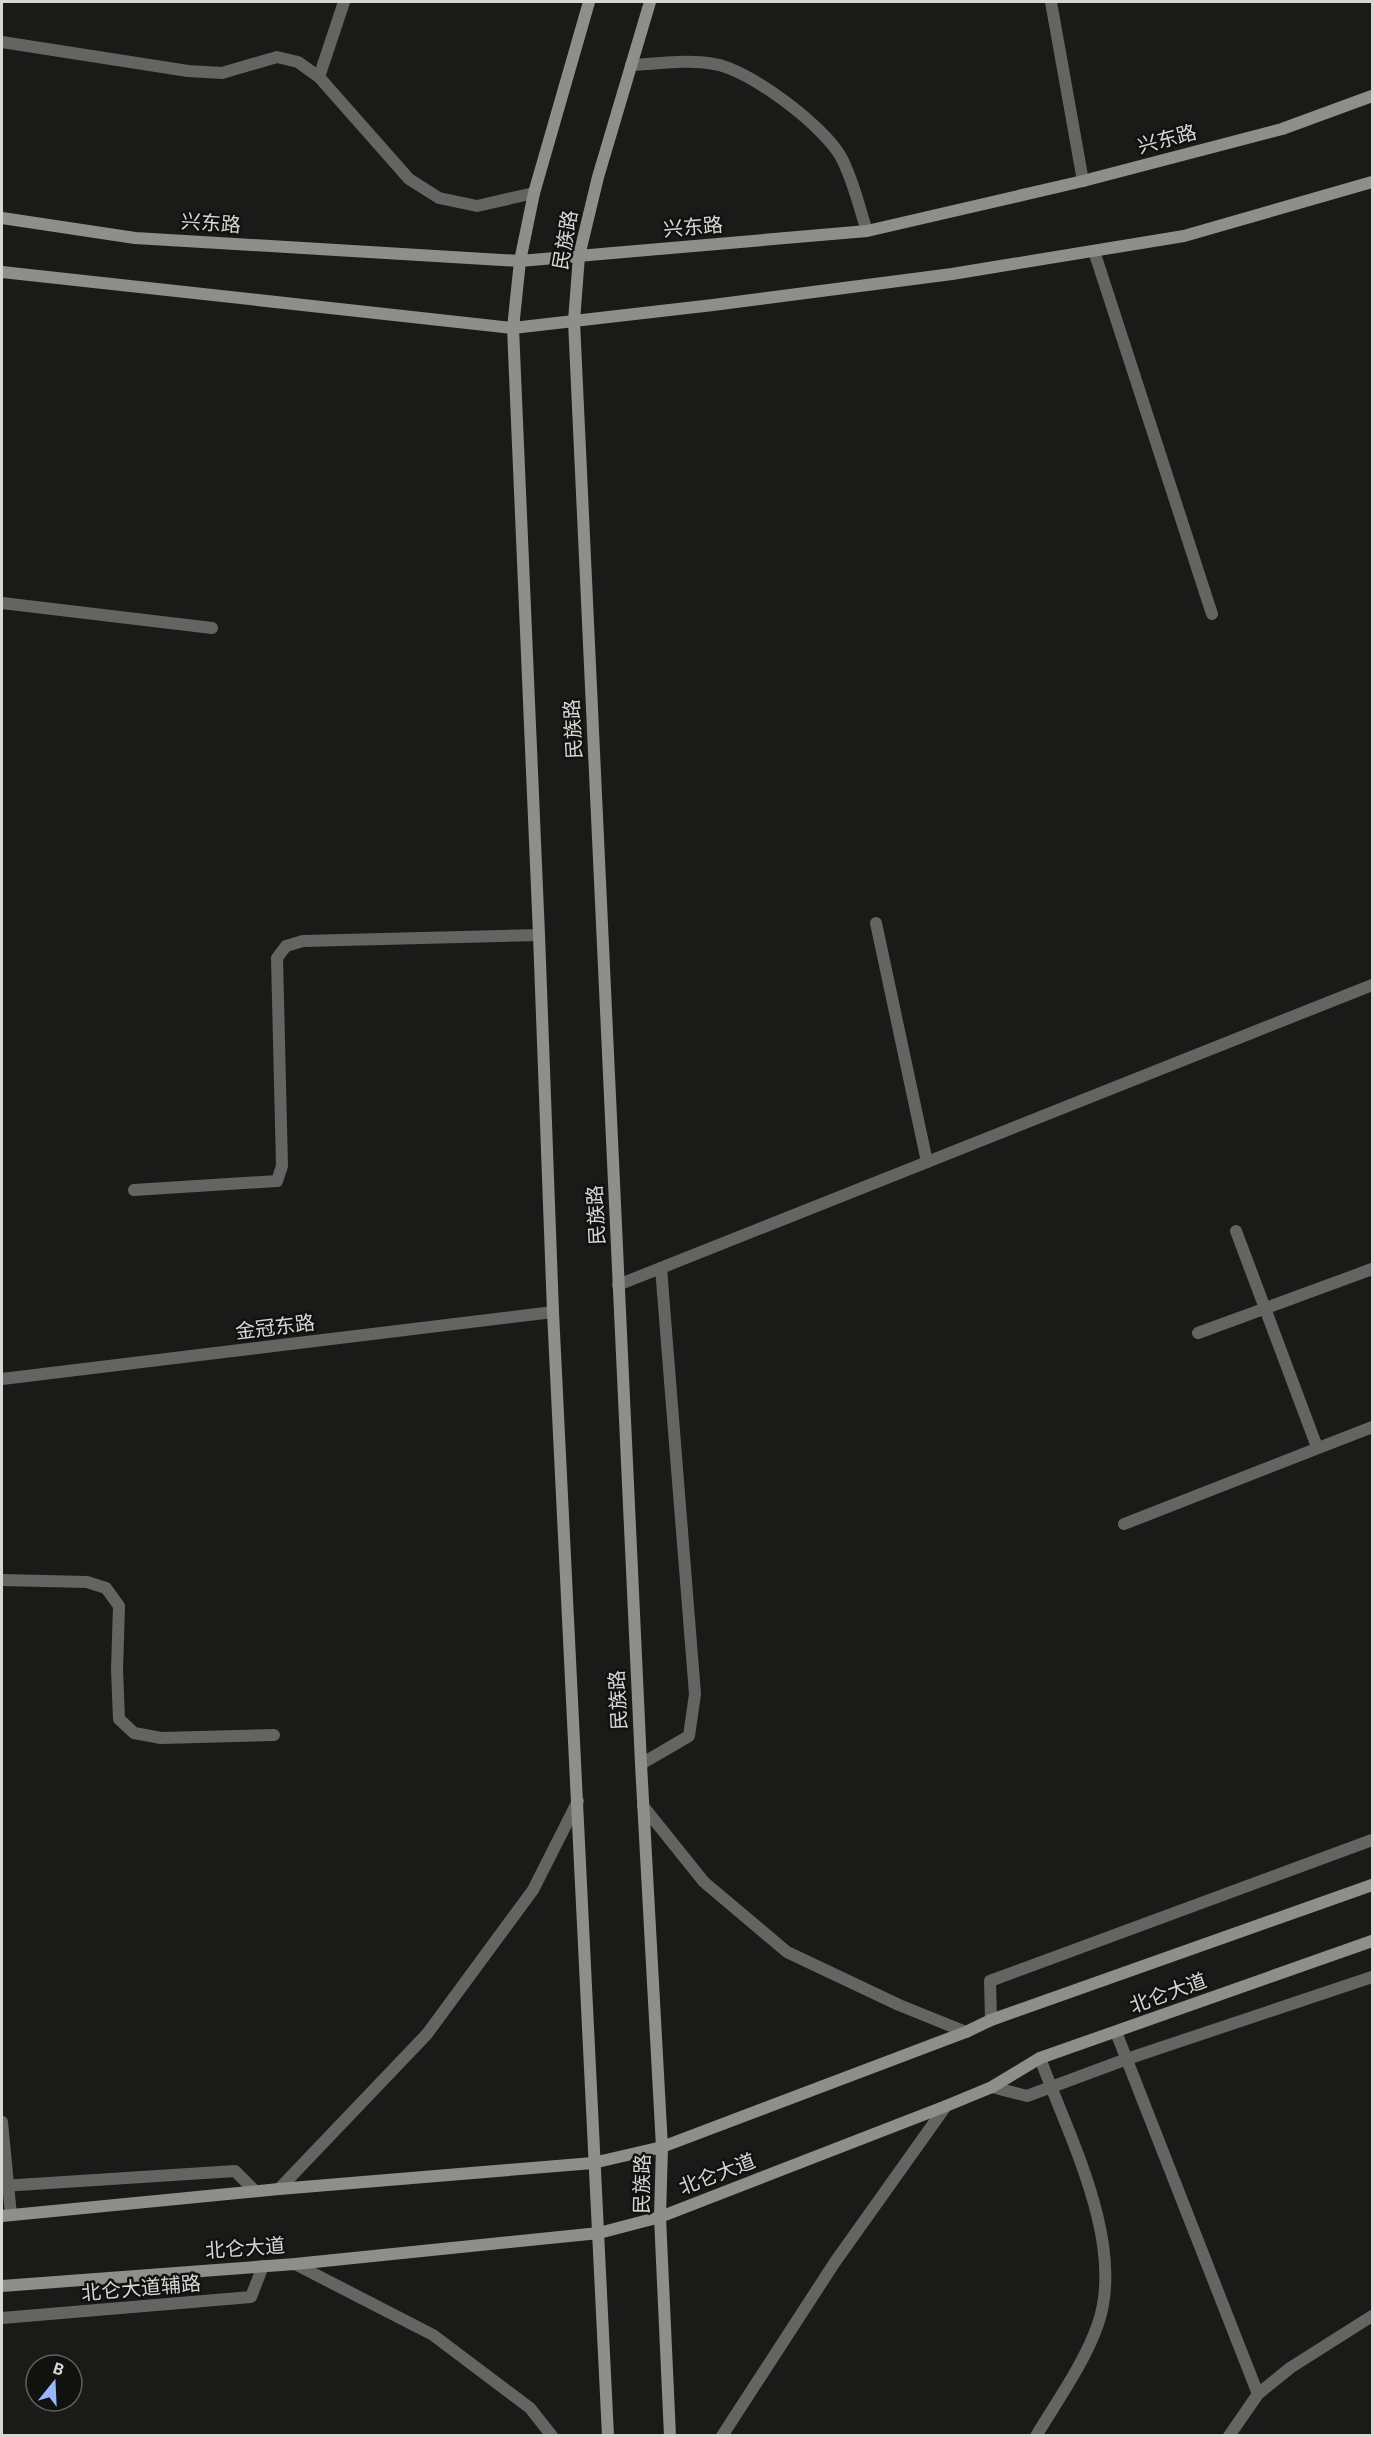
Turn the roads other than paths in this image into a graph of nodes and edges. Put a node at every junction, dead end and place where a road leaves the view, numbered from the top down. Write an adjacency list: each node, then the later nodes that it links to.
1 (344, 2): 7 (street)
2 (589, 2): 11 (main road, 民族路)
3 (650, 2): 6 (main road, 民族路)
4 (1051, 2): 9 (street)
5 (2, 42): 7 (street)
6 (631, 64): 13 (street); 15 (main road, 民族路)
7 (320, 77): 11 (street)
8 (1372, 96): 9 (main road, 兴东路)
9 (1083, 181): 13 (main road, 兴东路)
10 (1372, 182): 14 (main road)
11 (534, 193): 16 (main road, 民族路)
12 (2, 218): 16 (main road, 兴东路)
13 (867, 231): 15 (main road, 兴东路)
14 (1094, 251): 18 (main road); 21 (street)
15 (579, 256): 16 (main road, 兴东路); 18 (main road, 民族路)
16 (520, 261): 19 (main road, 民族路)
17 (2, 272): 19 (main road)
18 (574, 321): 19 (main road); 31 (main road, 民族路)
19 (513, 328): 24 (main road, 民族路)
20 (2, 603): 22 (street)
21 (1212, 614)
22 (212, 628)
23 (876, 923): 26 (street)
24 (539, 935): 27 (street); 33 (main road, 民族路)
25 (1372, 985): 26 (street)
26 (927, 1162): 29 (street)
27 (134, 1190)
28 (1236, 1231): 32 (street)
29 (661, 1268): 31 (street); 41 (street)
30 (1372, 1269): 32 (street)
31 (618, 1285): 41 (main road, 民族路)
32 (1265, 1307): 34 (street); 37 (street)
33 (553, 1312): 35 (street, 金冠东路); 42 (main road, 民族路)
34 (1197, 1333)
35 (2, 1379)
36 (1372, 1426): 37 (street)
37 (1317, 1447): 38 (street)
38 (1124, 1524)
39 (2, 1580): 40 (street)
40 (274, 1735)
41 (641, 1764): 43 (main road, 民族路)
42 (578, 1800): 58 (main road, 民族路); 60 (street)
43 (643, 1806): 49 (street); 57 (main road, 民族路)
44 (1372, 1840): 48 (street)
45 (1372, 1885): 48 (main road, 北仑大道)
46 (1372, 1941): 50 (main road, 北仑大道)
47 (1372, 1977): 52 (street)
48 (991, 2020): 49 (main road, 北仑大道)
49 (966, 2032): 57 (main road, 北仑大道)
50 (1116, 2032): 51 (main road, 北仑大道); 52 (street)
51 (1040, 2058): 53 (main road, 北仑大道); 54 (street)
52 (1127, 2059): 54 (street); 70 (street)
53 (992, 2087): 54 (street); 55 (main road, 北仑大道)
54 (1050, 2087): 75 (street)
55 (946, 2106): 63 (main road, 北仑大道); 74 (street)
56 (2, 2122): 59 (street)
57 (662, 2147): 58 (main road, 北仑大道); 63 (main road, 民族路)
58 (593, 2163): 60 (main road, 北仑大道); 64 (main road, 民族路)
59 (5, 2186): 61 (street); 62 (street)
60 (279, 2189): 61 (main road, 北仑大道)
61 (255, 2191): 62 (main road, 北仑大道)
62 (6, 2215)
63 (660, 2217): 64 (main road, 北仑大道); 73 (main road, 民族路)
64 (599, 2233): 65 (main road, 北仑大道); 72 (main road, 民族路)
65 (295, 2264): 66 (main road, 北仑大道); 71 (street)
66 (263, 2266): 67 (main road, 北仑大道); 69 (street, 北仑大道辅路)
67 (2, 2286)
68 (1372, 2316): 70 (street)
69 (2, 2318)
70 (1258, 2394): 76 (street)
71 (552, 2436)
72 (608, 2436)
73 (670, 2436)
74 (722, 2436)
75 (1036, 2436)
76 (1229, 2436)

